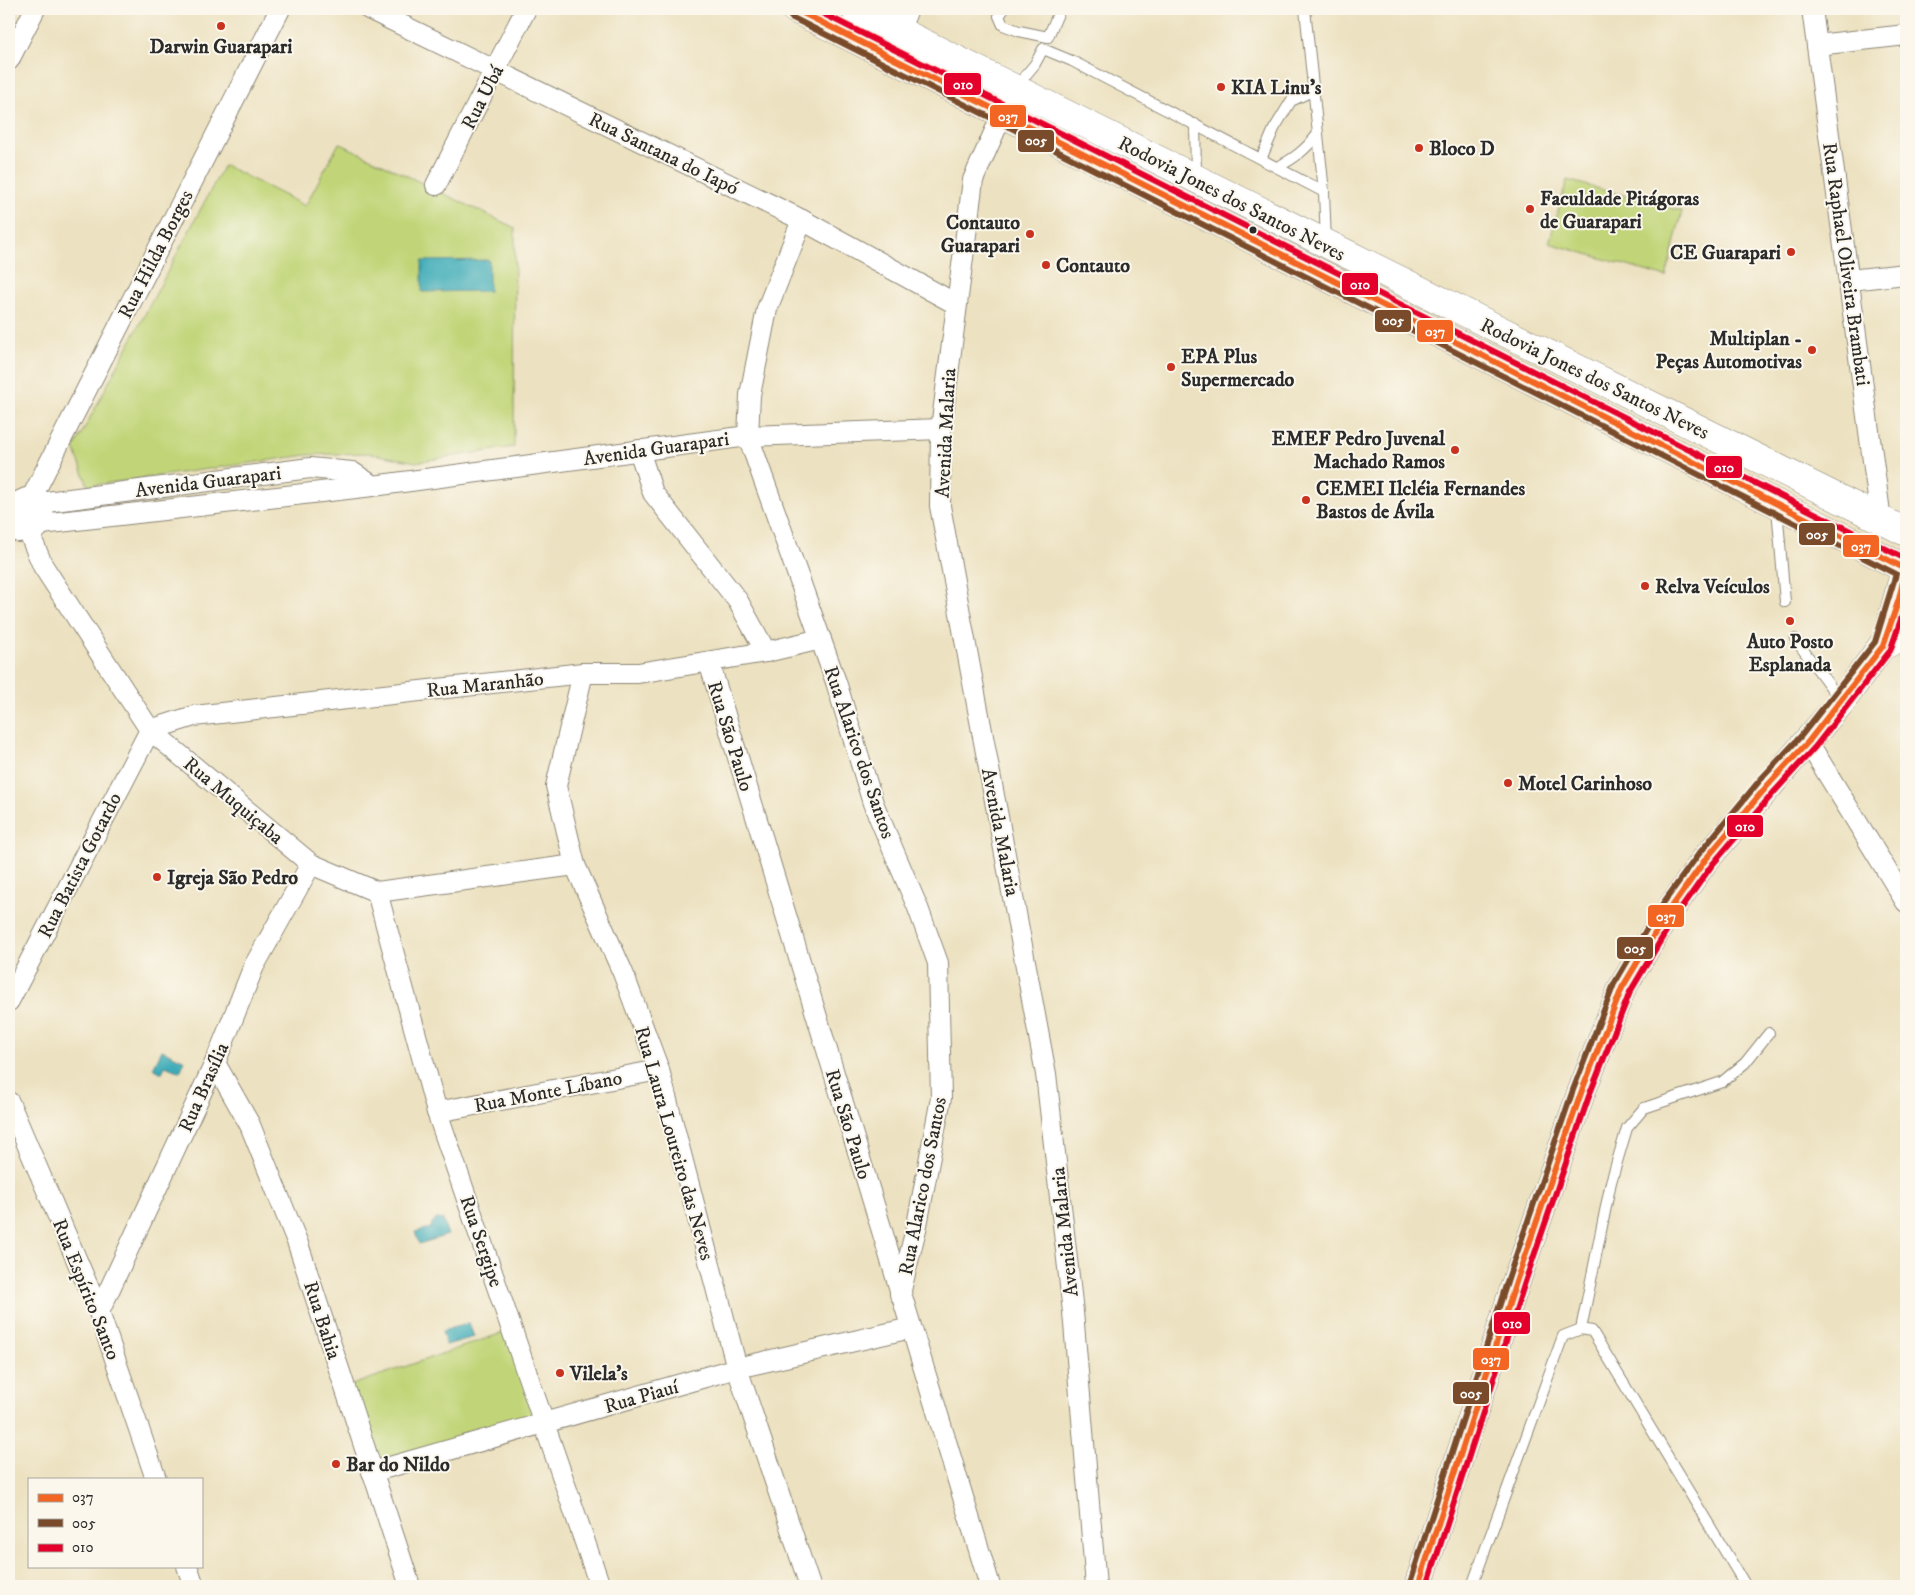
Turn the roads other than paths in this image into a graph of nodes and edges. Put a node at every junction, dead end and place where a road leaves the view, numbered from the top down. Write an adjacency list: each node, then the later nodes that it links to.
1 (35, 9): 17 (street)
2 (280, 9): 40 (street, Rua Hilda Borges)
3 (369, 9): 18 (street, Rua Santana do Iapó)
4 (526, 9): 18 (street, Rua Ubá)
5 (795, 9): 16 (main road, Rodovia Jones dos Santos Neves)
6 (855, 9): 11 (main road, Rodovia Jones dos Santos Neves)
7 (1004, 9): 13 (lane)
8 (1060, 9): 13 (lane)
9 (1305, 9): 20 (lane)
10 (1812, 9): 14 (street, Rua Raphael Oliveira Brambati)
11 (904, 20): 16 (street); 19 (main road, Rodovia Jones dos Santos Neves)
12 (1906, 35): 14 (street)
13 (1048, 37): 15 (lane)
14 (1817, 46): 33 (street, Rua Raphael Oliveira Brambati)
15 (1043, 49): 19 (lane); 22 (lane)
16 (888, 56): 21 (main road, Rodovia Jones dos Santos Neves)
17 (9, 60)
18 (496, 70): 27 (street, Rua Ubá); 29 (street, Rua Santana do Iapó)
19 (1014, 88): 21 (street, Avenida Malaria); 26 (main road, Rodovia Jones dos Santos Neves)
20 (1312, 91): 23 (lane); 24 (lane)
21 (1003, 114): 34 (main road, Rodovia Jones dos Santos Neves); 35 (street, Avenida Malaria)
22 (1195, 124): 24 (lane); 26 (lane)
23 (1317, 135): 25 (lane); 28 (lane)
24 (1261, 159): 25 (lane)
25 (1276, 167): 28 (lane)
26 (1196, 180): 30 (main road, Rodovia Jones dos Santos Neves)
27 (436, 185)
28 (1324, 192): 30 (lane)
29 (802, 220): 35 (street, Rua Santana do Iapó); 37 (street, Rua Alarico dos Santos)
30 (1326, 245): 31 (main road, Rodovia Jones dos Santos Neves)
31 (1353, 258): 34 (main road); 43 (main road, Rodovia Jones dos Santos Neves)
32 (1906, 274): 33 (street)
33 (1849, 280): 43 (street, Rua Raphael Oliveira Brambati)
34 (1339, 284): 41 (main road, Rodovia Jones dos Santos Neves)
35 (956, 304): 36 (street, Avenida Malaria)
36 (941, 430): 37 (street, Avenida Guarapari); 82 (street, Avenida Malaria)
37 (748, 436): 38 (street, Avenida Guarapari); 49 (street, Rua Alarico dos Santos)
38 (639, 450): 39 (street, Avenida Guarapari); 52 (street)
39 (373, 486): 40 (street, Avenida Guarapari); 45 (street, Avenida Guarapari)
40 (35, 501): 42 (street); 45 (street)
41 (1777, 504): 46 (main road, Rodovia Jones dos Santos Neves); 47 (lane)
42 (10, 507): 45 (street)
43 (1881, 520): 44 (main road, Rodovia Jones dos Santos Neves)
44 (1906, 532)
45 (25, 533): 56 (street, Rua Muquiçaba)
46 (1906, 568): 51 (main road)
47 (1785, 602)
48 (1906, 613): 51 (main road)
49 (821, 639): 52 (street, Rua Maranhão); 68 (street, Rua Alarico dos Santos)
50 (1795, 639): 55 (lane)
51 (1895, 640): 55 (main road)
52 (766, 652): 53 (street, Rua Maranhão)
53 (709, 662): 54 (street, Rua Maranhão); 68 (street, Rua São Paulo)
54 (583, 674): 56 (street, Rua Maranhão); 59 (street, Rua Laura Loureiro das Neves)
55 (1841, 702): 57 (main road)
56 (150, 730): 58 (street, Rua Muquiçaba); 62 (street, Rua Batista Gotardo)
57 (1808, 742): 61 (street); 83 (main road)
58 (311, 864): 60 (street, Rua Muquiçaba); 64 (street, Rua Brasília)
59 (575, 865): 60 (street); 65 (street, Rua Laura Loureiro das Neves)
60 (377, 892): 67 (street, Rua Sergipe)
61 (1906, 902)
62 (9, 1001)
63 (1768, 1033): 71 (lane)
64 (215, 1063): 69 (street, Rua Brasília); 74 (street, Rua Bahia)
65 (659, 1070): 67 (street, Rua Monte Líbano); 72 (street, Rua Laura Loureiro das Neves)
66 (9, 1102): 69 (street, Rua Espírito Santo)
67 (437, 1112): 73 (street, Rua Sergipe)
68 (900, 1294): 70 (street, Rua São Paulo)
69 (99, 1312): 75 (street, Rua Espírito Santo)
70 (911, 1328): 72 (street, Rua Piauí); 81 (street, Rua São Paulo)
71 (1581, 1329): 84 (lane); 85 (lane)
72 (737, 1368): 73 (street, Rua Piauí); 80 (street, Rua Laura Loureiro das Neves)
73 (544, 1423): 74 (street, Rua Piauí); 79 (street, Rua Sergipe)
74 (372, 1472): 78 (street, Rua Bahia)
75 (156, 1478)
76 (188, 1568): 77 (street)
77 (194, 1586)
78 (410, 1586)
79 (600, 1586)
80 (810, 1586)
81 (990, 1586)
82 (1096, 1586)
83 (1418, 1586)
84 (1472, 1586)
85 (1746, 1586)

